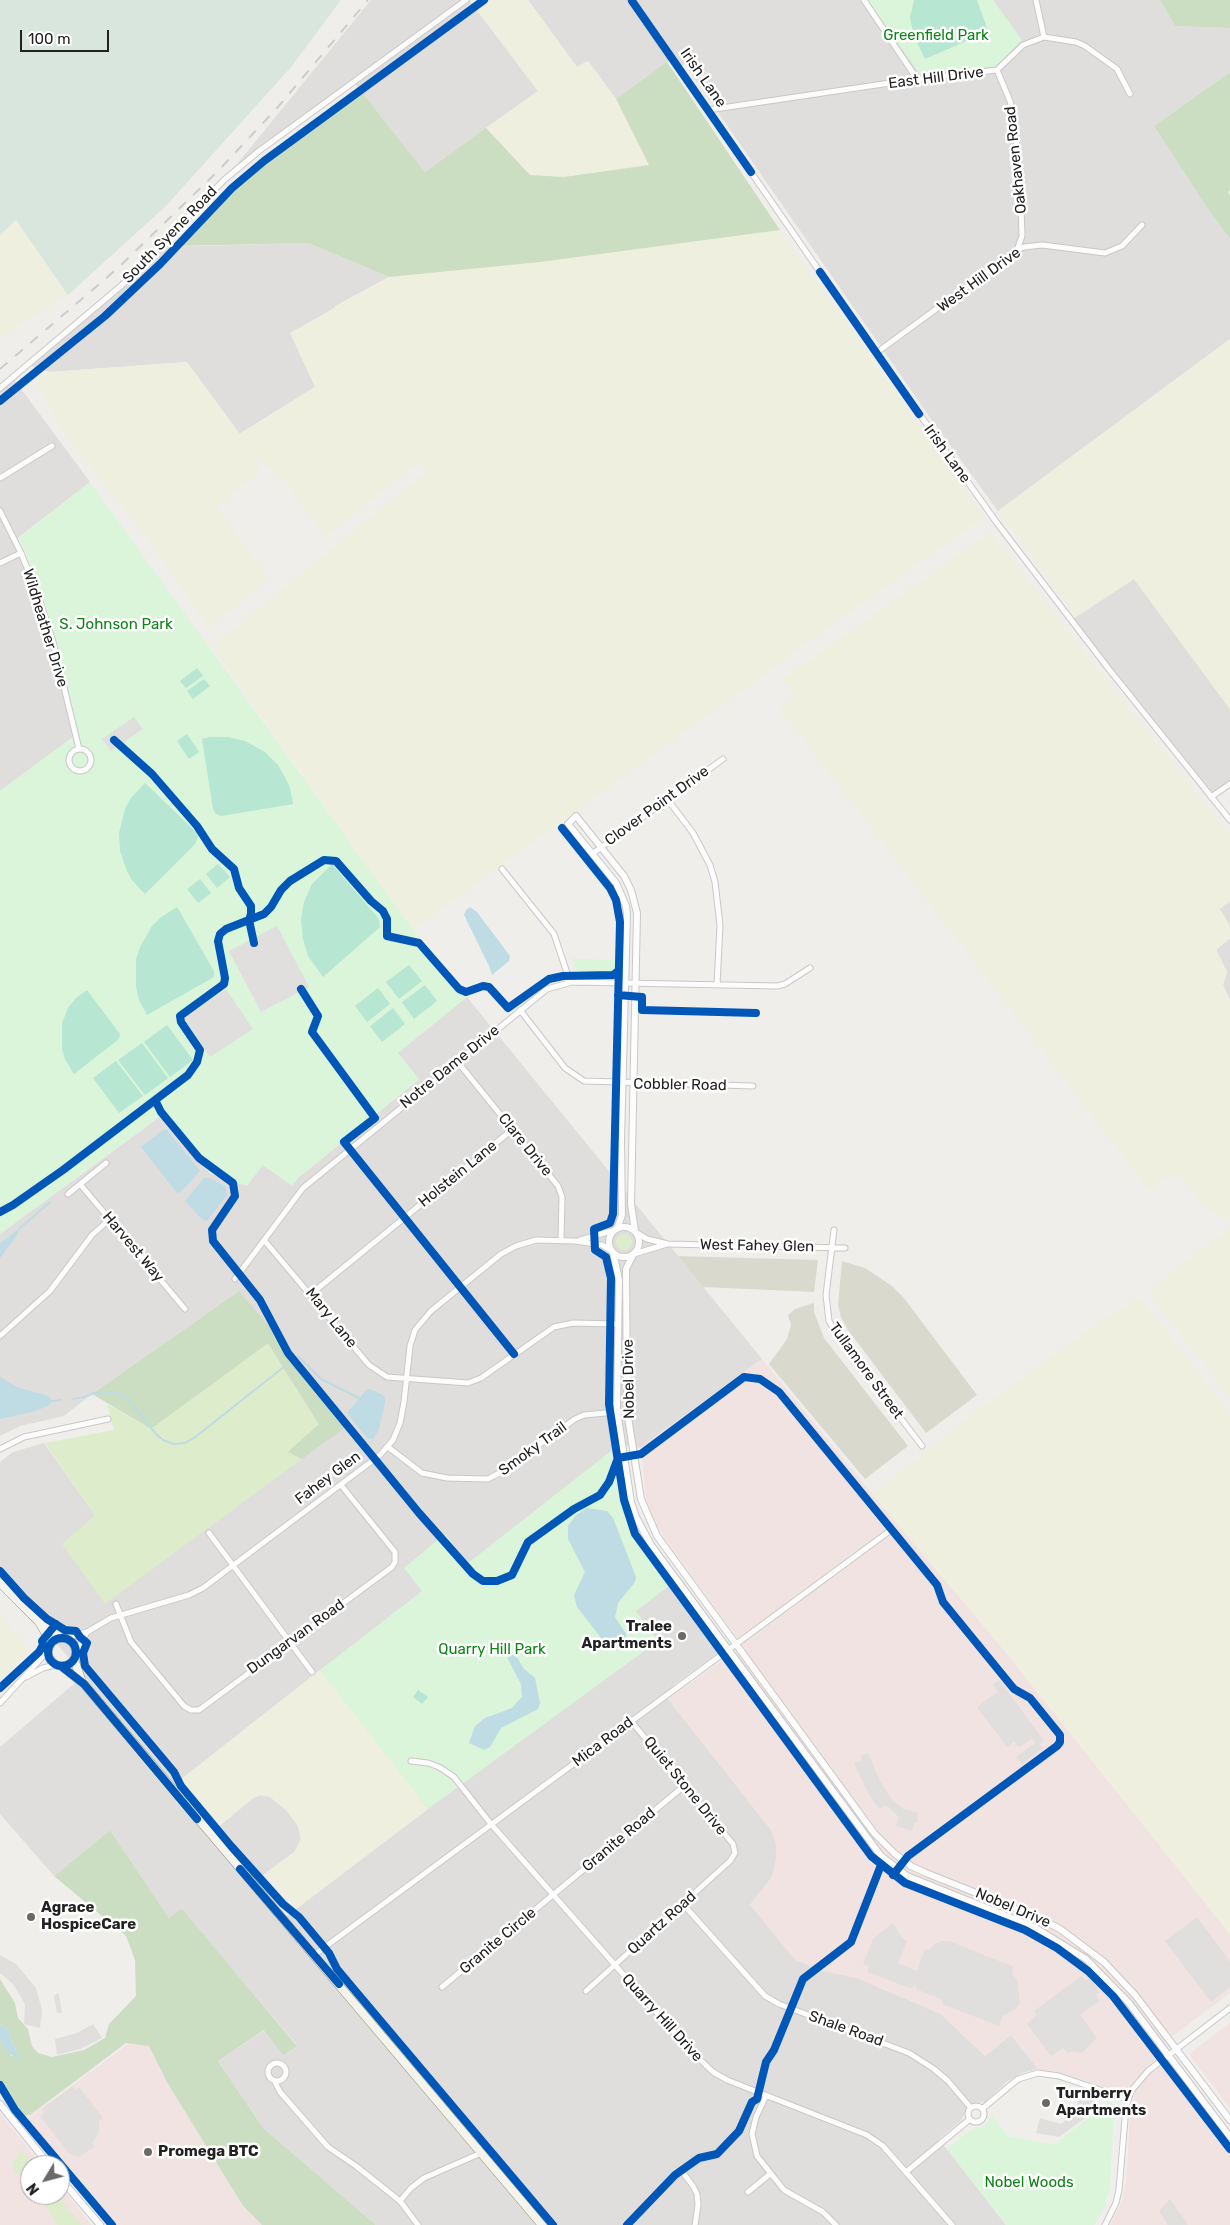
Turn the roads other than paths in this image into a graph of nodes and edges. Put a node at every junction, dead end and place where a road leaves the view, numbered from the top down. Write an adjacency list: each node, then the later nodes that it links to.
1 (466, 0): 13 (street, South Syene Road)
2 (632, 0): 9 (street, Irish Lane)
3 (864, 0): 7 (street)
4 (1036, 0): 5 (street)
5 (1044, 37): 6 (street, East Hill Drive); 8 (street)
6 (998, 70): 7 (street, East Hill Drive); 11 (street, Oakhaven Road)
7 (918, 78): 9 (street, East Hill Drive)
8 (1130, 94)
9 (708, 110): 12 (street, Irish Lane)
10 (1142, 225): 11 (street, West Hill Drive)
11 (1017, 250): 12 (street, West Hill Drive)
12 (876, 353): 22 (street, Irish Lane)
13 (0, 388)
14 (52, 446): 15 (street)
15 (0, 478)
16 (0, 511): 17 (street, Wildheather Drive)
17 (21, 553): 18 (street); 19 (street, Wildheather Drive)
18 (0, 563)
19 (79, 749): 19 (street, Wildheather Drive)
20 (723, 759): 23 (street, Clover Point Drive)
21 (1230, 784): 22 (street)
22 (1212, 797): 24 (street, Irish Lane)
23 (668, 800): 25 (street, Clover Point Drive); 34 (street)
24 (1230, 820)
25 (601, 847): 26 (street, Clover Point Drive); 26 (street, Nobel Drive); 28 (street, Nobel Drive)
26 (592, 854): 29 (street, Nobel Drive)
27 (502, 869): 31 (street)
28 (637, 913): 29 (street); 33 (street, Nobel Drive)
29 (627, 915): 32 (street, Nobel Drive)
30 (810, 968): 34 (street, Notre Dame Drive)
31 (568, 982): 32 (street, Notre Dame Drive); 35 (street, Notre Dame Drive)
32 (625, 983): 33 (street, Notre Dame Drive); 37 (street, Nobel Drive)
33 (636, 983): 34 (street, Notre Dame Drive); 38 (street, Nobel Drive)
34 (717, 985)
35 (520, 1010): 36 (street, Notre Dame Drive); 37 (street, Cobbler Road)
36 (457, 1061): 40 (street, Clare Drive); 50 (street, Notre Dame Drive)
37 (623, 1083): 38 (street, Cobbler Road); 41 (street, Nobel Drive)
38 (634, 1084): 39 (street, Cobbler Road); 42 (street, Nobel Drive)
39 (753, 1086)
40 (513, 1129): 51 (street, Clare Drive); 59 (street, Holstein Lane)
41 (621, 1140): 42 (street); 47 (street, Nobel Drive)
42 (632, 1141): 49 (street, Nobel Drive)
43 (106, 1163): 44 (street)
44 (80, 1184): 45 (street); 46 (street, Harvest Way)
45 (68, 1194)
46 (110, 1219): 60 (street, Harvest Way); 62 (street)
47 (616, 1230): 49 (street, Fahey Glen); 52 (street, Fahey Glen); 56 (street, Nobel Drive)
48 (834, 1230): 54 (street, Tullamore Street)
49 (636, 1232): 53 (street, Fahey Glen); 57 (street, Nobel Drive)
50 (264, 1240): 58 (street, Notre Dame Drive); 59 (street, Mary Lane)
51 (561, 1241): 52 (street, Fahey Glen); 63 (street, Fahey Glen)
52 (574, 1241): 56 (street, Fahey Glen)
53 (668, 1244): 54 (street, West Fahey Glen); 57 (street, Fahey Glen)
54 (832, 1247): 55 (street, West Fahey Glen); 67 (street, Tullamore Street)
55 (845, 1248)
56 (612, 1251): 57 (street, Fahey Glen); 61 (street, Nobel Drive)
57 (633, 1254): 65 (street, Nobel Drive)
58 (235, 1279)
59 (311, 1294): 63 (street, Mary Lane)
60 (185, 1309)
61 (617, 1324): 63 (street, Mary Lane); 64 (street, Nobel Drive)
62 (0, 1336)
63 (406, 1380): 68 (street, Fahey Glen)
64 (616, 1411): 65 (street, Smoky Trail); 68 (street, Smoky Trail); 74 (street, Nobel Drive)
65 (627, 1411): 72 (street, Nobel Drive)
66 (108, 1419): 69 (street)
67 (922, 1446)
68 (388, 1447): 70 (street, Fahey Glen)
69 (0, 1449)
70 (341, 1485): 75 (street, Fahey Glen); 82 (street, Dungarvan Road)
71 (892, 1530): 83 (street, Mica Road)
72 (655, 1532): 74 (street); 83 (street, Nobel Drive)
73 (209, 1533): 75 (street)
74 (646, 1537): 84 (street, Nobel Drive)
75 (234, 1566): 78 (street, Fahey Glen); 82 (street)
76 (0, 1583): 79 (main road)
77 (116, 1604): 78 (street)
78 (120, 1615): 80 (street, Fahey Glen); 82 (street, Dungarvan Road)
79 (38, 1622): 81 (main road); 85 (main road)
80 (87, 1632): 81 (street, Fahey Glen); 86 (street)
81 (63, 1638): 85 (main road); 86 (main road)
82 (290, 1641): 88 (street)
83 (736, 1643): 84 (street, Mica Road); 92 (street, Nobel Drive)
84 (728, 1649): 93 (street, Nobel Drive); 94 (street, Mica Road)
85 (48, 1650): 87 (main road); 89 (street)
86 (75, 1656): 87 (main road); 90 (main road)
87 (58, 1665): 89 (street); 90 (main road)
88 (312, 1672)
89 (26, 1677): 91 (street)
90 (82, 1682): 101 (main road)
91 (0, 1703)
92 (787, 1713): 93 (street); 106 (street, Nobel Drive)
93 (779, 1718): 107 (street, Nobel Drive)
94 (631, 1721): 96 (street, Quiet Stone Drive); 97 (street, Mica Road)
95 (411, 1761): 97 (street, Quarry Hill Drive)
96 (684, 1786): 98 (street, Quiet Stone Drive); 99 (street, Granite Road)
97 (491, 1824): 99 (street, Quarry Hill Drive); 101 (street, Mica Road)
98 (735, 1853): 100 (street, Quartz Road)
99 (554, 1895): 102 (street, Quarry Hill Drive); 103 (street, Granite Circle)
100 (683, 1904): 102 (street, Quartz Road); 112 (street, Shale Road)
101 (314, 1955): 117 (main road)
102 (615, 1965): 104 (street, Quartz Road); 109 (street, Quarry Hill Drive)
103 (442, 1987)
104 (586, 1991)
105 (1230, 2008): 106 (street)
106 (1176, 2050): 107 (street); 115 (street, Nobel Drive)
107 (1168, 2056): 110 (street); 116 (street, Nobel Drive)
108 (275, 2082): 124 (street)
109 (766, 2096): 120 (street, Quarry Hill Drive); 121 (street)
110 (1127, 2099): 113 (street); 131 (street)
111 (0, 2104): 118 (street)
112 (971, 2108): 113 (street); 114 (street)
113 (982, 2109): 114 (street)
114 (970, 2119): 120 (street)
115 (1230, 2120)
116 (1230, 2137)
117 (481, 2153): 124 (street); 127 (main road)
118 (41, 2155)
119 (681, 2170): 128 (street)
120 (906, 2172): 130 (street, Quarry Hill Drive)
121 (770, 2174): 123 (street); 129 (street)
122 (70, 2190): 125 (street)
123 (748, 2192)
124 (400, 2201): 126 (street)
125 (100, 2225)
126 (418, 2225)
127 (542, 2225)
128 (694, 2225)
129 (836, 2225)
130 (952, 2225)
131 (1105, 2225)

